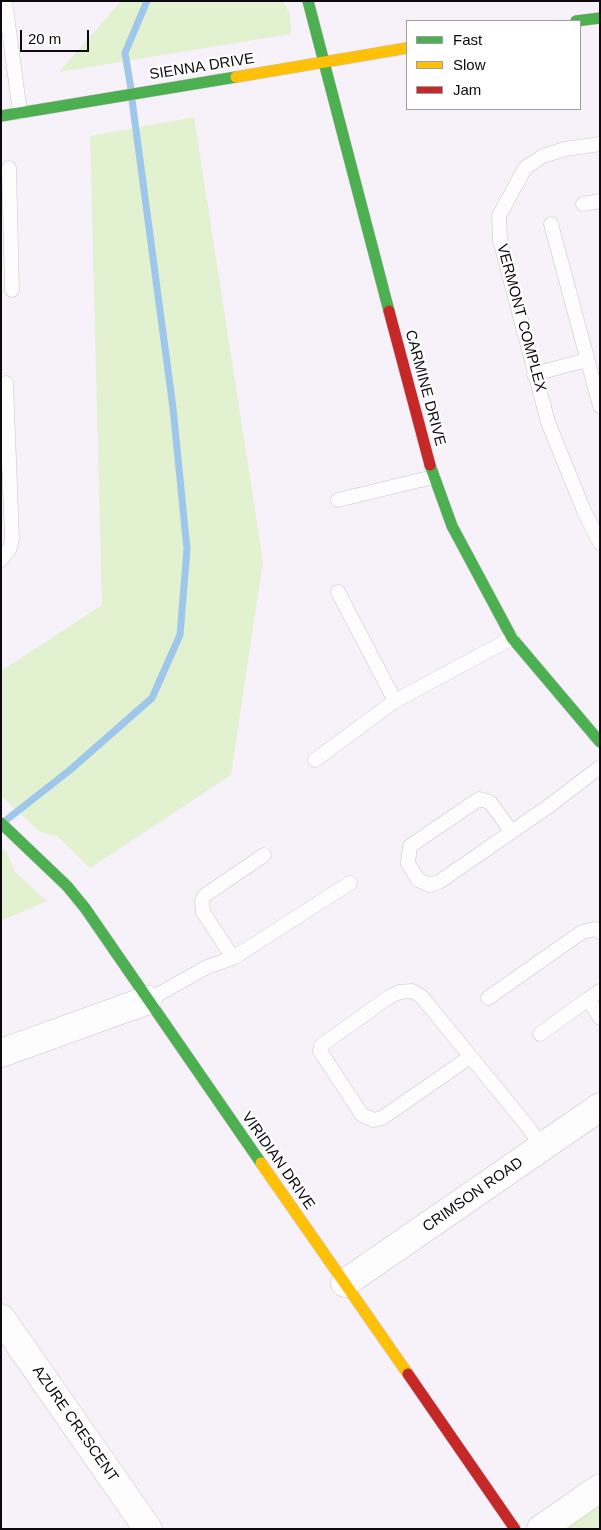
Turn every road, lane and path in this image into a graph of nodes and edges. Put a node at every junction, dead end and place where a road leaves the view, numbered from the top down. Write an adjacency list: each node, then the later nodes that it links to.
1 (5, 1): 7 (lane)
2 (308, 1): 6 (street, CARMINE DRIVE)
3 (600, 18): 4 (street)
4 (581, 20)
5 (406, 48): 6 (street, SIENNA DRIVE)
6 (324, 61): 7 (street, SIENNA DRIVE); 20 (street, CARMINE DRIVE)
7 (20, 112): 8 (street, SIENNA DRIVE)
8 (1, 116)
9 (600, 144): 17 (lane, VERMONT COMPLEX)
10 (9, 168): 14 (lane)
11 (600, 201): 12 (lane)
12 (583, 204)
13 (551, 224): 16 (lane)
14 (6, 243): 15 (lane)
15 (12, 290)
16 (587, 360): 17 (lane); 19 (lane)
17 (534, 374): 22 (lane, VERMONT COMPLEX)
18 (6, 383): 23 (lane)
19 (600, 406)
20 (434, 477): 21 (lane); 25 (street, CARMINE DRIVE)
21 (338, 500)
22 (600, 543)
23 (1, 560)
24 (338, 592): 26 (lane)
25 (512, 638): 26 (lane); 27 (street, CARMINE DRIVE)
26 (395, 701): 28 (lane)
27 (600, 742)
28 (315, 760)
29 (600, 768): 31 (lane)
30 (1, 823): 38 (street, VIRIDIAN DRIVE)
31 (511, 831): 31 (lane)
32 (264, 855): 35 (lane)
33 (350, 883): 35 (lane)
34 (600, 932): 37 (lane)
35 (233, 958): 38 (lane)
36 (600, 991): 39 (lane)
37 (488, 998)
38 (148, 1000): 42 (street); 46 (street, VIRIDIAN DRIVE)
39 (588, 1000): 40 (lane); 41 (lane)
40 (600, 1018)
41 (540, 1034)
42 (1, 1052)
43 (470, 1057): 43 (lane); 45 (lane)
44 (600, 1107): 45 (street, CRIMSON ROAD)
45 (542, 1147): 46 (street, CRIMSON ROAD)
46 (346, 1284): 50 (street, VIRIDIAN DRIVE)
47 (1, 1318): 49 (street, AZURE CRESCENT)
48 (600, 1488): 51 (street)
49 (148, 1529)
50 (515, 1529)
51 (541, 1529)

